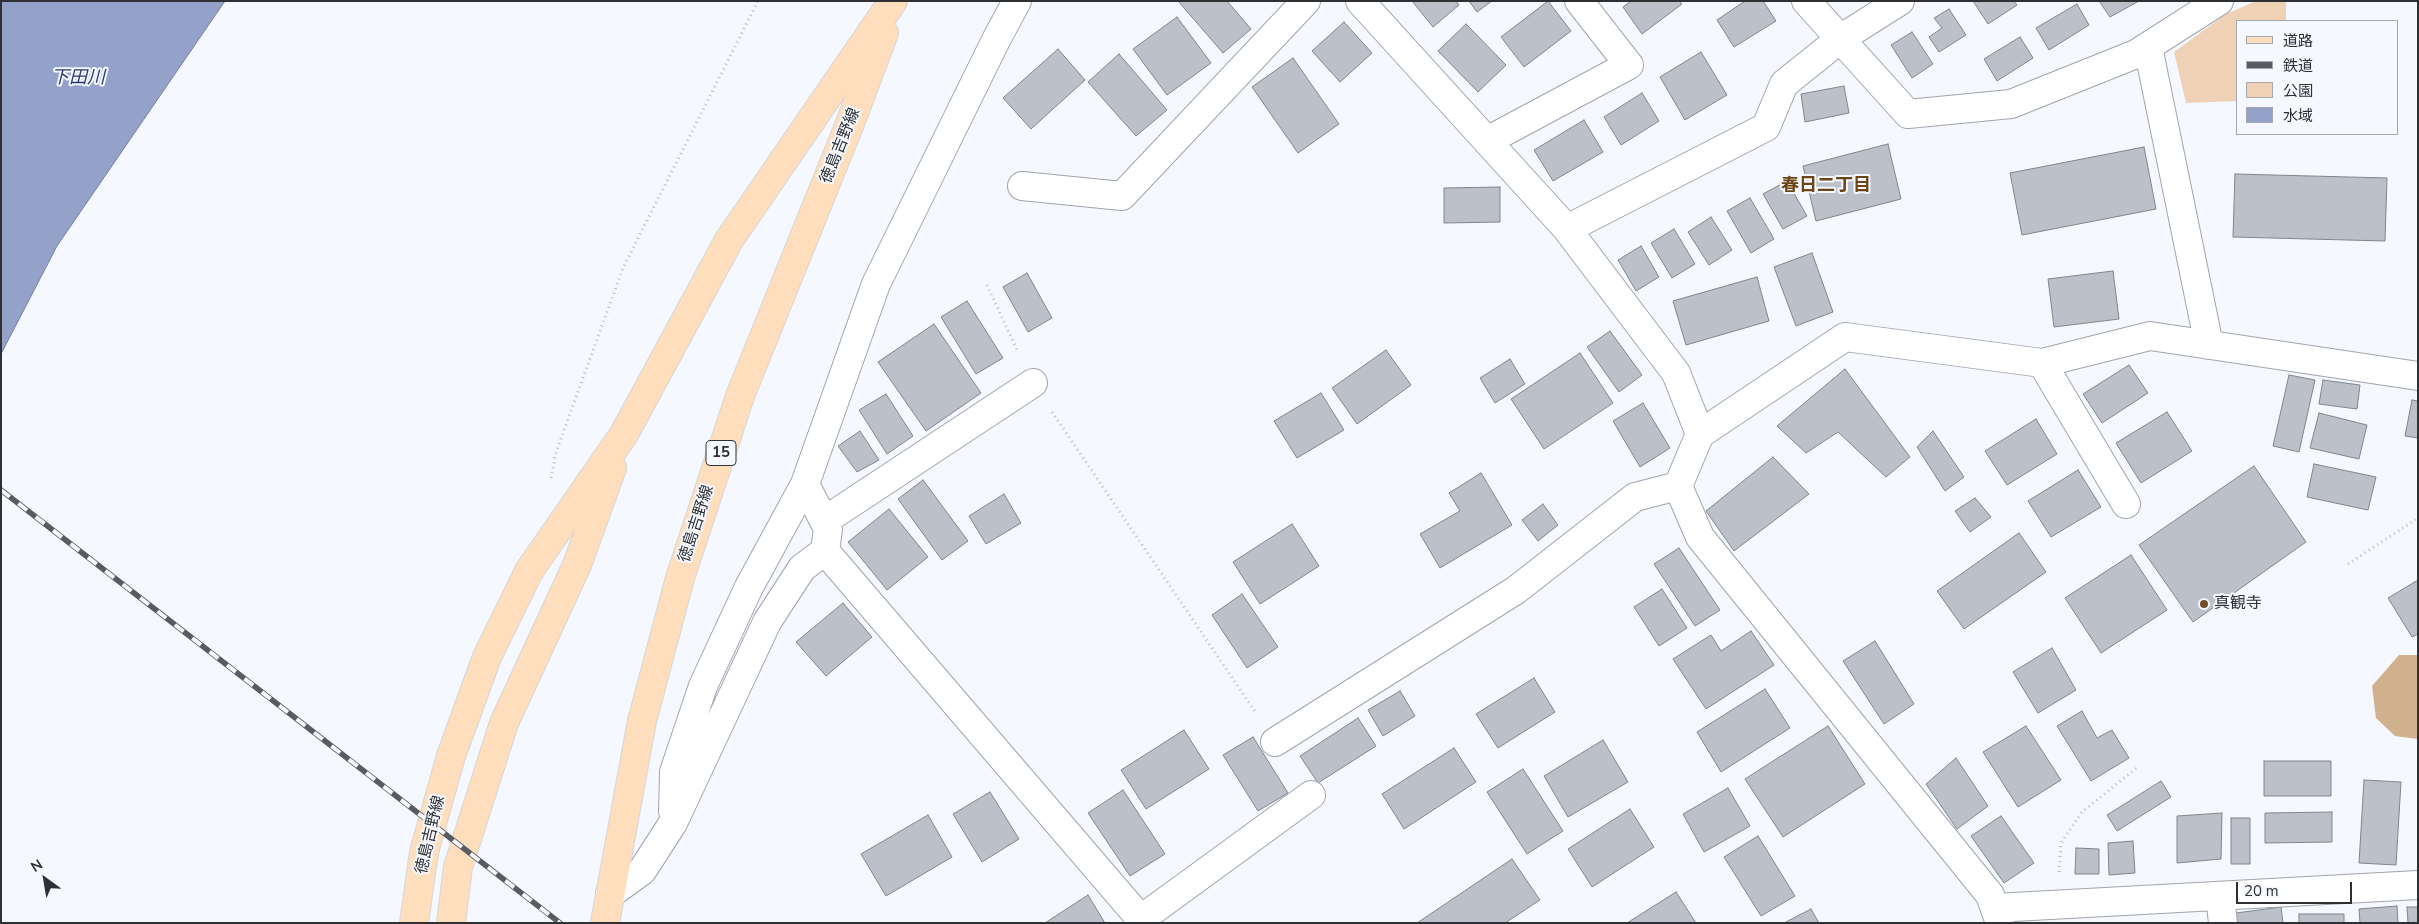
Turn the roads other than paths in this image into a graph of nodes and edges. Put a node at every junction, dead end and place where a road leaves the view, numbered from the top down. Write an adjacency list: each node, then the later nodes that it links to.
1 (894, 1): 18 (main road, 徳島吉野線 / 15); 29 (main road, 徳島吉野線 / 15)
2 (1018, 1): 20 (street)
3 (1306, 1): 12 (street)
4 (1360, 1): 11 (street)
5 (1579, 1): 11 (street)
6 (1806, 1): 9 (street)
7 (1900, 1): 9 (street)
8 (2219, 1): 10 (street)
9 (1840, 39): 10 (street); 13 (street)
10 (2148, 47): 14 (street)
11 (1487, 141): 13 (street)
12 (1022, 186)
13 (1567, 229): 19 (street)
14 (2209, 345): 15 (street); 16 (street)
15 (2042, 363): 19 (street); 22 (street)
16 (2418, 376)
17 (1033, 384): 23 (street)
18 (624, 434): 33 (main road, 徳島吉野線 / 15); 34 (main road, 徳島吉野線 / 15)
19 (1700, 434): 21 (street)
20 (805, 484): 23 (street); 27 (street)
21 (1678, 486): 25 (street); 31 (street)
22 (2126, 504)
23 (824, 521): 24 (street)
24 (825, 551): 27 (street); 32 (street)
25 (1275, 742)
26 (1311, 795): 32 (street)
27 (673, 822): 29 (street)
28 (2418, 885): 30 (street)
29 (610, 894): 35 (main road, 徳島吉野線 / 15)
30 (2220, 896): 31 (street); 36 (street)
31 (1998, 915)
32 (1142, 921)
33 (414, 923)
34 (452, 923)
35 (605, 923)
36 (2222, 923)

